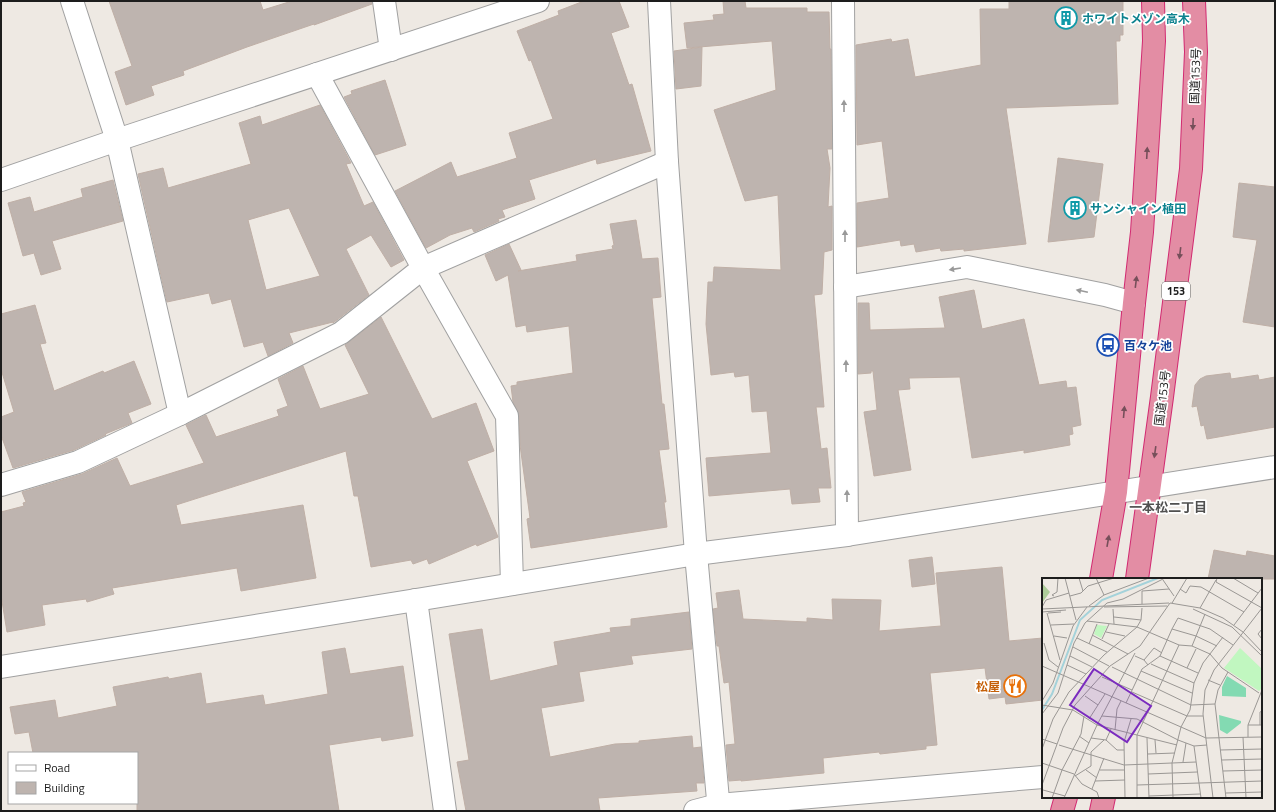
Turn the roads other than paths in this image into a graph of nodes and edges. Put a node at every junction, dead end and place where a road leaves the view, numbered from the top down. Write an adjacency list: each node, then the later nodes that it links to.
1 (72, 1): 10 (street)
2 (384, 1): 8 (street)
3 (538, 1): 8 (street)
4 (659, 1): 11 (street)
5 (843, 1): 14 (street, one-way to 5)
6 (1153, 1): 15 (highway, one-way to 6)
7 (1194, 1): 19 (highway, 国道153号 / 153, one-way to 19)
8 (391, 50): 9 (street)
9 (317, 74): 10 (street); 13 (street)
10 (117, 140): 12 (street); 16 (street)
11 (667, 162): 13 (street); 22 (street)
12 (1, 180)
13 (423, 268): 16 (street); 25 (street)
14 (846, 287): 15 (street, one-way to 14); 21 (street, one-way to 14)
15 (1134, 303): 20 (highway, one-way to 15)
16 (180, 414): 18 (street)
17 (1275, 466): 19 (street)
18 (1, 485)
19 (1150, 487): 20 (street); 24 (highway, 国道153号 / 153)
20 (1116, 492): 21 (street); 23 (highway, one-way to 20)
21 (847, 535): 22 (street)
22 (696, 554): 25 (street); 31 (street)
23 (1101, 578)
24 (1137, 578)
25 (512, 584): 26 (street)
26 (416, 600): 27 (street); 32 (street)
27 (1, 667)
28 (1042, 777): 31 (street)
29 (1066, 798): 34 (highway)
30 (1104, 798): 35 (highway)
31 (718, 808): 33 (street)
32 (445, 811)
33 (695, 811)
34 (1062, 811)
35 (1101, 811)

